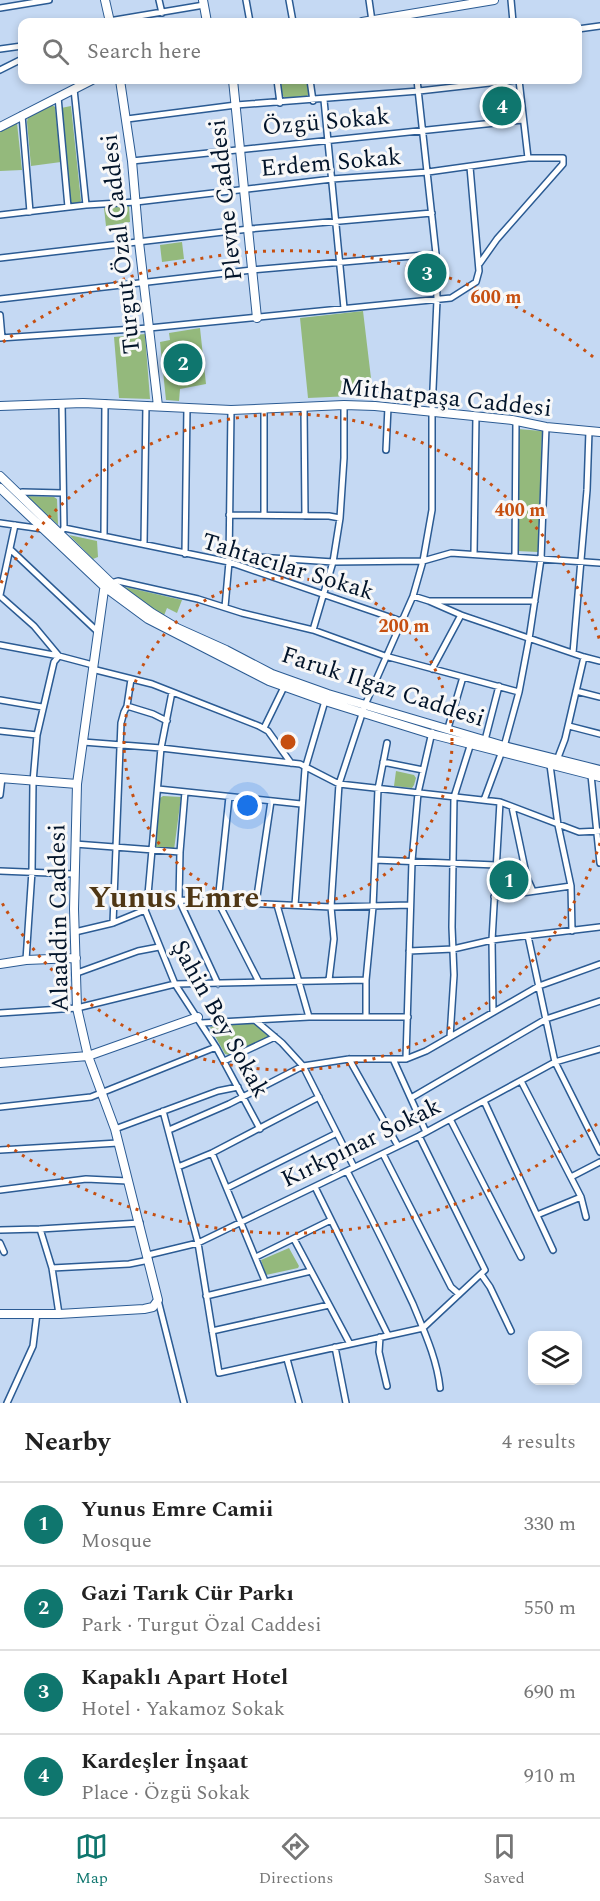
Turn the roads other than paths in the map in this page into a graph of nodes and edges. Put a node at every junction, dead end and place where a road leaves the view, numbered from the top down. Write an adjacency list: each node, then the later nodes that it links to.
1 (49, 0): 11 (street)
2 (105, 0): 13 (street)
3 (159, 0): 12 (street)
4 (246, 0): 16 (street)
5 (289, 0): 17 (street)
6 (369, 0): 18 (street)
7 (492, 0): 10 (street)
8 (511, 0): 20 (street)
9 (203, 3): 12 (street); 15 (street)
10 (449, 4): 19 (street)
11 (0, 8)
12 (162, 13): 14 (street)
13 (109, 18)
14 (133, 18)
15 (206, 18)
16 (249, 18)
17 (292, 18)
18 (372, 18)
19 (411, 18)
20 (513, 18)
21 (600, 26): 22 (street)
22 (582, 28)
23 (18, 47): 24 (street)
24 (0, 49)
25 (18, 61): 26 (street)
26 (0, 70)
27 (84, 84): 35 (street)
28 (121, 84): 43 (street, Turgut Özal Caddesi)
29 (233, 84): 41 (street, Plevne Caddesi)
30 (278, 84): 40 (street)
31 (311, 84): 38 (street)
32 (418, 84): 36 (street)
33 (485, 84): 36 (street)
34 (518, 84): 44 (street)
35 (74, 89): 37 (street); 56 (street)
36 (419, 92): 39 (street); 46 (street)
37 (58, 97): 42 (street); 57 (street)
38 (313, 100): 39 (street); 40 (street)
39 (324, 100): 47 (street)
40 (280, 103): 41 (street)
41 (236, 105): 43 (street); 48 (street, Plevne Caddesi)
42 (22, 115): 45 (street); 58 (street)
43 (127, 119): 50 (street, Turgut Özal Caddesi)
44 (523, 120): 46 (street, Özgü Sokak); 49 (street)
45 (0, 127)
46 (424, 132): 47 (street, Özgü Sokak); 52 (street)
47 (328, 139): 48 (street, Özgü Sokak); 53 (street)
48 (240, 148): 50 (street, Özgü Sokak); 54 (street, Plevne Caddesi)
49 (528, 159): 51 (street, Erdem Sokak); 67 (street, Erdem Sokak)
50 (132, 161): 55 (street, Turgut Özal Caddesi)
51 (470, 167): 52 (street, Erdem Sokak); 67 (street)
52 (428, 172): 53 (street, Erdem Sokak); 59 (street)
53 (332, 179): 54 (street, Erdem Sokak); 61 (street)
54 (245, 189): 55 (street, Erdem Sokak); 62 (street, Plevne Caddesi)
55 (136, 202): 56 (street, Erdem Sokak); 63 (street, Turgut Özal Caddesi)
56 (86, 205): 57 (street, Erdem Sokak)
57 (68, 207): 58 (street, Erdem Sokak)
58 (30, 212): 60 (street, Erdem Sokak)
59 (432, 213): 61 (street); 64 (street)
60 (0, 215)
61 (337, 221): 62 (street); 66 (street)
62 (249, 229): 63 (street); 68 (street, Plevne Caddesi)
63 (139, 242): 65 (street); 69 (street, Turgut Özal Caddesi)
64 (436, 254): 66 (street); 71 (street)
65 (0, 258)
66 (340, 262): 68 (street); 72 (street)
67 (480, 263): 71 (street)
68 (252, 270): 69 (street); 74 (street, Plevne Caddesi)
69 (143, 282): 70 (street); 75 (street, Turgut Özal Caddesi)
70 (0, 299)
71 (437, 300): 72 (street); 88 (street)
72 (344, 308): 74 (street)
73 (0, 315): 76 (street)
74 (257, 318): 75 (street)
75 (149, 328): 76 (street); 82 (street, Turgut Özal Caddesi)
76 (1, 338)
77 (62, 403): 78 (street, Mithatpaşa Caddesi); 81 (street, Mithatpaşa Caddesi); 97 (street)
78 (105, 404): 79 (street, Mithatpaşa Caddesi); 107 (street)
79 (146, 405): 82 (street, Mithatpaşa Caddesi); 108 (street)
80 (344, 405): 84 (street, Mithatpaşa Caddesi); 85 (street, Mithatpaşa Caddesi); 102 (street)
81 (0, 406)
82 (158, 406): 83 (street, Mithatpaşa Caddesi)
83 (187, 407): 87 (street, Mithatpaşa Caddesi); 110 (street)
84 (304, 407): 86 (street, Mithatpaşa Caddesi); 101 (street)
85 (388, 407): 88 (street, Mithatpaşa Caddesi); 94 (street)
86 (264, 408): 87 (street, Mithatpaşa Caddesi); 100 (street)
87 (231, 410): 99 (street)
88 (432, 411): 89 (street, Mithatpaşa Caddesi); 115 (street)
89 (476, 416): 90 (street, Mithatpaşa Caddesi); 111 (street)
90 (516, 421): 91 (street, Mithatpaşa Caddesi); 113 (street)
91 (546, 427): 92 (street, Mithatpaşa Caddesi); 114 (street)
92 (590, 432): 93 (street, Mithatpaşa Caddesi); 116 (street)
93 (600, 432)
94 (386, 450)
95 (0, 476): 98 (street, Faruk Ilgaz Caddesi)
96 (0, 489): 105 (street, Faruk Ilgaz Caddesi)
97 (63, 493): 98 (street); 106 (street)
98 (20, 495): 106 (street, Faruk Ilgaz Caddesi)
99 (229, 515): 100 (street); 112 (street)
100 (264, 515): 101 (street)
101 (305, 516): 102 (street)
102 (340, 518): 118 (street)
103 (0, 523): 104 (street)
104 (15, 525): 105 (street); 109 (street)
105 (45, 530): 120 (street, Faruk Ilgaz Caddesi)
106 (62, 531): 107 (street, Tahtacılar Sokak); 120 (street, Faruk Ilgaz Caddesi)
107 (104, 536): 108 (street, Tahtacılar Sokak)
108 (144, 544): 110 (street, Tahtacılar Sokak)
109 (10, 549): 122 (street); 130 (street)
110 (185, 554): 117 (street, Tahtacılar Sokak)
111 (474, 554): 113 (street); 115 (street)
112 (229, 555): 117 (street); 118 (street)
113 (515, 557): 114 (street)
114 (541, 559): 116 (street); 125 (street)
115 (423, 561): 118 (street); 123 (street)
116 (581, 561): 119 (street); 133 (street)
117 (229, 562): 121 (street, Tahtacılar Sokak); 126 (street)
118 (333, 562): 121 (street)
119 (600, 563)
120 (108, 586): 126 (street); 130 (street, Alaaddin Caddesi); 143 (street, Faruk Ilgaz Caddesi); 152 (street, Faruk Ilgaz Caddesi)
121 (322, 595): 128 (street, Tahtacılar Sokak); 129 (street)
122 (0, 596): 134 (street)
123 (412, 596): 124 (street); 128 (street)
124 (429, 601): 125 (street); 127 (street)
125 (535, 601): 131 (street)
126 (225, 607): 129 (street)
127 (461, 615): 131 (street); 139 (street)
128 (401, 621): 135 (street)
129 (313, 630): 135 (street)
130 (98, 632): 138 (street, Alaaddin Caddesi)
131 (529, 639): 133 (street); 146 (street)
132 (0, 645): 134 (street)
133 (573, 653): 136 (street)
134 (59, 656): 138 (street); 151 (street)
135 (385, 656): 139 (street); 152 (street)
136 (584, 657): 137 (street); 144 (street)
137 (600, 661)
138 (93, 667): 141 (street); 163 (street, Alaaddin Caddesi)
139 (432, 669): 140 (street)
140 (463, 677): 142 (street); 157 (street)
141 (131, 679): 145 (street); 150 (street)
142 (499, 686): 146 (street); 162 (street)
143 (284, 687): 149 (street, Faruk Ilgaz Caddesi); 156 (street)
144 (576, 691): 147 (street); 155 (street)
145 (172, 692): 153 (street, Şahin Bey Sokak); 156 (street)
146 (519, 692): 168 (street)
147 (600, 697)
148 (0, 700): 151 (street)
149 (325, 702): 152 (street, Faruk Ilgaz Caddesi); 173 (street)
150 (127, 706): 153 (street); 166 (street)
151 (42, 707): 161 (street)
152 (364, 709): 154 (street, Faruk Ilgaz Caddesi); 159 (street, Faruk Ilgaz Caddesi); 181 (street)
153 (167, 721): 167 (street, Şahin Bey Sokak)
154 (434, 724): 157 (street, Faruk Ilgaz Caddesi); 159 (street)
155 (569, 726): 160 (street); 169 (street)
156 (264, 728): 171 (street)
157 (448, 728): 162 (street, Faruk Ilgaz Caddesi)
158 (0, 731): 161 (street)
159 (431, 734): 165 (street, Faruk Ilgaz Caddesi); 174 (street)
160 (600, 734)
161 (37, 735): 179 (street)
162 (485, 740): 168 (street, Faruk Ilgaz Caddesi)
163 (83, 742): 166 (street); 180 (street, Alaaddin Caddesi)
164 (387, 743): 170 (street)
165 (471, 743): 168 (street, Faruk Ilgaz Caddesi); 188 (street)
166 (120, 745): 167 (street); 197 (street)
167 (160, 748): 171 (street); 182 (street, Şahin Bey Sokak)
168 (503, 749): 169 (street, Faruk Ilgaz Caddesi); 172 (street, Faruk Ilgaz Caddesi); 189 (street)
169 (557, 760): 172 (street); 175 (street, Faruk Ilgaz Caddesi)
170 (383, 762): 174 (street); 183 (street)
171 (291, 763): 173 (street)
172 (550, 765): 176 (street, Faruk Ilgaz Caddesi); 194 (street)
173 (305, 769): 181 (street); 192 (street)
174 (423, 770): 185 (street)
175 (600, 771)
176 (591, 775): 177 (street, Faruk Ilgaz Caddesi); 195 (street)
177 (600, 777)
178 (1, 778): 179 (street); 186 (street)
179 (33, 782): 180 (street); 206 (street)
180 (77, 784): 196 (street, Alaaddin Caddesi)
181 (339, 784): 183 (street); 218 (street)
182 (158, 789): 184 (street); 198 (street, Şahin Bey Sokak)
183 (378, 789): 185 (street); 200 (street)
184 (185, 792): 187 (street); 199 (street)
185 (418, 793): 188 (street); 201 (street)
186 (0, 795)
187 (229, 796): 190 (street); 213 (street)
188 (454, 797): 189 (street); 202 (street)
189 (484, 800): 191 (street)
190 (271, 801): 192 (street); 214 (street)
191 (500, 801): 193 (street); 204 (street)
192 (301, 804): 216 (street)
193 (512, 807): 194 (street); 209 (street)
194 (558, 825): 195 (street); 208 (street)
195 (599, 831): 203 (street)
196 (75, 844): 197 (street); 207 (street, Alaaddin Caddesi)
197 (115, 847): 198 (street); 212 (street)
198 (152, 850): 199 (street); 220 (street, Şahin Bey Sokak)
199 (180, 852): 211 (street)
200 (375, 860): 201 (street); 219 (street)
201 (412, 861): 202 (street); 217 (street)
202 (453, 863): 204 (street); 228 (street)
203 (600, 863)
204 (496, 865): 210 (street)
205 (0, 871): 206 (street)
206 (32, 871): 207 (street); 231 (street)
207 (74, 874): 224 (street, Alaaddin Caddesi)
208 (571, 886): 209 (street); 223 (street)
209 (533, 891): 210 (street)
210 (494, 897): 226 (street)
211 (179, 900): 213 (street); 220 (street); 240 (street)
212 (114, 902): 220 (street); 221 (street)
213 (218, 902): 214 (street); 238 (street)
214 (256, 903): 215 (street)
215 (277, 905): 216 (street); 237 (street)
216 (295, 905): 218 (street)
217 (410, 905): 219 (street); 229 (street)
218 (331, 907): 219 (street); 235 (street)
219 (373, 907): 236 (street)
220 (146, 908): 221 (street); 227 (street, Şahin Bey Sokak)
221 (113, 923): 224 (street)
222 (600, 927): 223 (street)
223 (572, 931): 225 (street)
224 (75, 932): 230 (street, Alaaddin Caddesi)
225 (528, 936): 226 (street); 241 (street)
226 (492, 940): 228 (street); 244 (street)
227 (159, 948): 234 (street); 239 (street, Şahin Bey Sokak)
228 (453, 949): 229 (street); 253 (street)
229 (409, 951): 248 (street)
230 (76, 958): 231 (street); 234 (street, Alaaddin Caddesi)
231 (26, 960): 233 (street)
232 (600, 963): 241 (street)
233 (0, 964)
234 (76, 973): 243 (street, Alaaddin Caddesi)
235 (329, 980): 236 (street); 237 (street)
236 (366, 980): 247 (street)
237 (300, 981): 238 (street); 246 (street)
238 (259, 982): 240 (street)
239 (175, 984): 240 (street); 243 (street); 250 (street, Şahin Bey Sokak)
240 (218, 984)
241 (539, 986): 244 (street); 249 (street)
242 (600, 1001): 249 (street)
243 (77, 1008): 245 (street); 256 (street, Alaaddin Caddesi)
244 (493, 1012): 253 (street)
245 (0, 1013)
246 (309, 1017): 247 (street); 251 (street)
247 (366, 1017): 248 (street)
248 (408, 1017): 259 (street)
249 (546, 1019): 261 (street); 269 (street)
250 (200, 1020): 251 (street); 254 (street, Şahin Bey Sokak); 256 (street)
251 (256, 1020): 252 (street)
252 (274, 1037): 260 (street); 263 (street)
253 (450, 1037): 259 (street)
254 (216, 1047): 260 (street, Şahin Bey Sokak); 266 (street)
255 (600, 1049): 261 (street, Kırkpınar Sokak)
256 (88, 1056): 262 (street); 266 (street, Alaaddin Caddesi)
257 (349, 1059): 258 (street); 263 (street); 281 (street)
258 (393, 1059): 259 (street); 269 (street)
259 (406, 1059)
260 (224, 1061): 265 (street, Şahin Bey Sokak)
261 (555, 1062): 264 (street, Kırkpınar Sokak); 283 (street)
262 (0, 1063)
263 (303, 1066): 267 (street); 268 (street)
264 (521, 1081): 270 (street, Kırkpınar Sokak); 290 (street)
265 (238, 1088): 267 (street, Şahin Bey Sokak); 272 (street)
266 (102, 1092): 271 (street); 274 (street, Alaaddin Caddesi)
267 (244, 1095): 275 (street, Şahin Bey Sokak); 276 (street)
268 (319, 1097): 275 (street); 278 (street)
269 (411, 1098): 277 (street)
270 (484, 1101): 273 (street, Kırkpınar Sokak); 296 (street)
271 (0, 1107)
272 (163, 1111): 274 (street); 276 (street)
273 (450, 1119): 277 (street, Kırkpınar Sokak); 309 (street)
274 (115, 1129): 280 (street, Alaaddin Caddesi)
275 (261, 1129): 284 (street)
276 (169, 1130): 287 (street)
277 (426, 1132): 279 (street, Kırkpınar Sokak)
278 (337, 1133): 288 (street); 293 (street)
279 (419, 1136): 281 (street, Kırkpınar Sokak); 313 (street)
280 (118, 1143): 282 (street); 291 (street, Alaaddin Caddesi)
281 (398, 1146): 285 (street, Kırkpınar Sokak)
282 (0, 1150)
283 (600, 1152)
284 (212, 1153): 287 (street); 293 (street)
285 (383, 1154): 288 (street, Kırkpınar Sokak); 315 (street)
286 (600, 1162): 290 (street)
287 (178, 1167): 305 (street)
288 (354, 1167): 289 (street, Kırkpınar Sokak)
289 (347, 1171): 292 (street, Kırkpınar Sokak); 322 (street)
290 (571, 1177): 295 (street)
291 (128, 1181): 294 (street); 300 (street, Alaaddin Caddesi)
292 (315, 1187): 298 (street); 299 (street, Kırkpınar Sokak)
293 (227, 1188): 299 (street)
294 (0, 1190)
295 (581, 1197): 296 (street); 297 (street)
296 (537, 1215): 306 (street)
297 (586, 1217)
298 (332, 1220): 303 (street); 325 (street)
299 (241, 1222): 305 (street, Kırkpınar Sokak); 308 (street)
300 (140, 1223): 301 (street); 310 (street, Alaaddin Caddesi)
301 (40, 1229): 302 (street); 311 (street)
302 (0, 1230)
303 (294, 1239): 308 (street); 312 (street)
304 (0, 1243): 307 (street)
305 (198, 1243): 310 (street, Kırkpınar Sokak); 316 (street)
306 (554, 1250)
307 (4, 1252)
308 (256, 1257): 314 (street)
309 (521, 1257)
310 (148, 1258): 311 (street, Kırkpınar Sokak); 317 (street, Alaaddin Caddesi)
311 (52, 1268): 321 (street)
312 (311, 1271): 314 (street); 318 (street)
313 (481, 1274): 315 (street); 324 (street)
314 (265, 1281): 316 (street)
315 (459, 1294): 322 (street)
316 (206, 1296): 323 (street)
317 (158, 1300): 321 (street); 333 (street)
318 (329, 1305): 323 (street); 327 (street)
319 (37, 1313): 320 (street); 321 (street); 332 (street)
320 (0, 1314)
321 (59, 1314)
322 (423, 1328): 325 (street); 331 (street)
323 (212, 1331): 329 (street)
324 (511, 1331)
325 (388, 1335): 326 (street)
326 (380, 1337): 327 (street); 330 (street)
327 (350, 1344): 328 (street)
328 (335, 1347): 329 (street); 335 (street)
329 (287, 1359): 334 (street)
330 (387, 1386)
331 (440, 1388)
332 (7, 1403)
333 (184, 1403)
334 (299, 1403)
335 (346, 1403)

